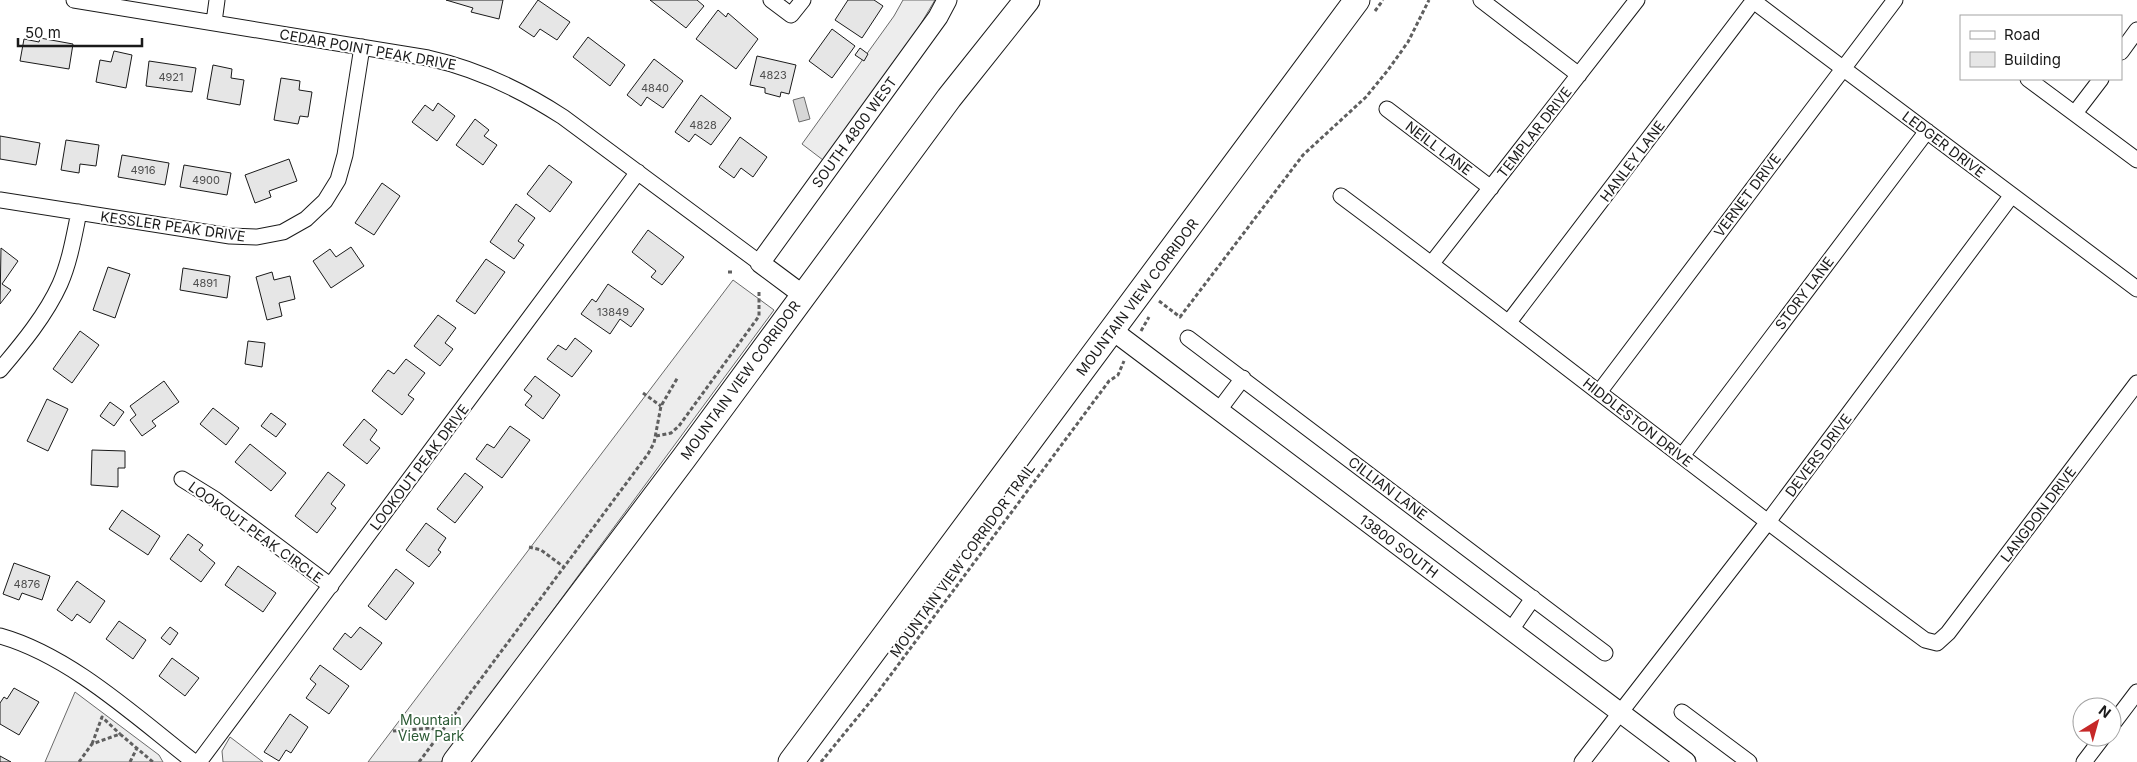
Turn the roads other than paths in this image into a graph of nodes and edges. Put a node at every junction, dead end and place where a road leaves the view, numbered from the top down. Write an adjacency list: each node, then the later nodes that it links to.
1 (74, 0): 12 (street, CEDAR POINT PEAK DRIVE)
2 (217, 0): 12 (street)
3 (771, 0): 4 (street)
4 (803, 0)
5 (947, 0): 30 (street, SOUTH 4800 WEST)
6 (1027, 0): 33 (highway, MOUNTAIN VIEW CORRIDOR)
7 (1358, 0): 35 (highway, MOUNTAIN VIEW CORRIDOR)
8 (1481, 0): 17 (street)
9 (1637, 0): 17 (street, TEMPLAR DRIVE)
10 (1753, 0): 16 (street, LEDGER DRIVE); 34 (street, HANLEY LANE)
11 (1895, 0): 16 (street, VERNET DRIVE)
12 (214, 22): 14 (street, CEDAR POINT PEAK DRIVE)
13 (2137, 30): 15 (street)
14 (362, 46): 24 (street, CEDAR POINT PEAK DRIVE); 29 (street, KESSLER PEAK DRIVE)
15 (2122, 51)
16 (1842, 69): 22 (street, LEDGER DRIVE); 40 (street, VERNET DRIVE)
17 (1579, 75): 25 (street, TEMPLAR DRIVE)
18 (2029, 80): 21 (street)
19 (2099, 80): 21 (street)
20 (1387, 109): 25 (street, NEILL LANE)
21 (2075, 114): 23 (street)
22 (1927, 131): 26 (street, LEDGER DRIVE); 42 (street, STORY LANE)
23 (2137, 160)
24 (638, 172): 30 (street, CEDAR POINT PEAK DRIVE); 45 (street, LOOKOUT PEAK DRIVE)
25 (1491, 188): 31 (street, TEMPLAR DRIVE)
26 (2012, 195): 32 (street, LEDGER DRIVE); 44 (street, DEVERS DRIVE)
27 (1341, 196): 31 (street, HIDDLESTON DRIVE)
28 (0, 200): 29 (street, KESSLER PEAK DRIVE)
29 (78, 212): 37 (street)
30 (760, 263): 33 (street, CEDAR POINT PEAK DRIVE)
31 (1432, 263): 34 (street, HIDDLESTON DRIVE)
32 (2137, 289)
33 (803, 295): 58 (highway, MOUNTAIN VIEW CORRIDOR)
34 (1509, 322): 40 (street, HIDDLESTON DRIVE)
35 (1112, 330): 41 (street, 13800 SOUTH); 59 (highway, MOUNTAIN VIEW CORRIDOR)
36 (1188, 338): 38 (street, CILLIAN LANE)
37 (0, 370)
38 (1243, 378): 41 (street); 46 (street, CILLIAN LANE)
39 (2137, 383): 49 (street, LANGDON DRIVE)
40 (1600, 392): 42 (street, HIDDLESTON DRIVE)
41 (1218, 410): 47 (street, 13800 SOUTH)
42 (1682, 456): 44 (street, HIDDLESTON DRIVE)
43 (182, 479): 45 (street, LOOKOUT PEAK CIRCLE)
44 (1766, 524): 49 (street, HIDDLESTON DRIVE); 52 (street, DEVERS DRIVE)
45 (331, 586): 57 (street, LOOKOUT PEAK DRIVE)
46 (1533, 598): 47 (street); 50 (street, CILLIAN LANE)
47 (1511, 630): 52 (street, 13800 SOUTH)
48 (0, 636): 56 (street)
49 (1937, 643)
50 (1605, 652)
51 (2137, 692): 54 (street)
52 (1621, 712): 60 (street, DEVERS DRIVE); 61 (street, 13800 SOUTH)
53 (1682, 712): 62 (street)
54 (2122, 712)
55 (2095, 747): 63 (street)
56 (194, 762)
57 (200, 762)
58 (455, 762)
59 (791, 762)
60 (1582, 762)
61 (1686, 762)
62 (1748, 762)
63 (2084, 762)

